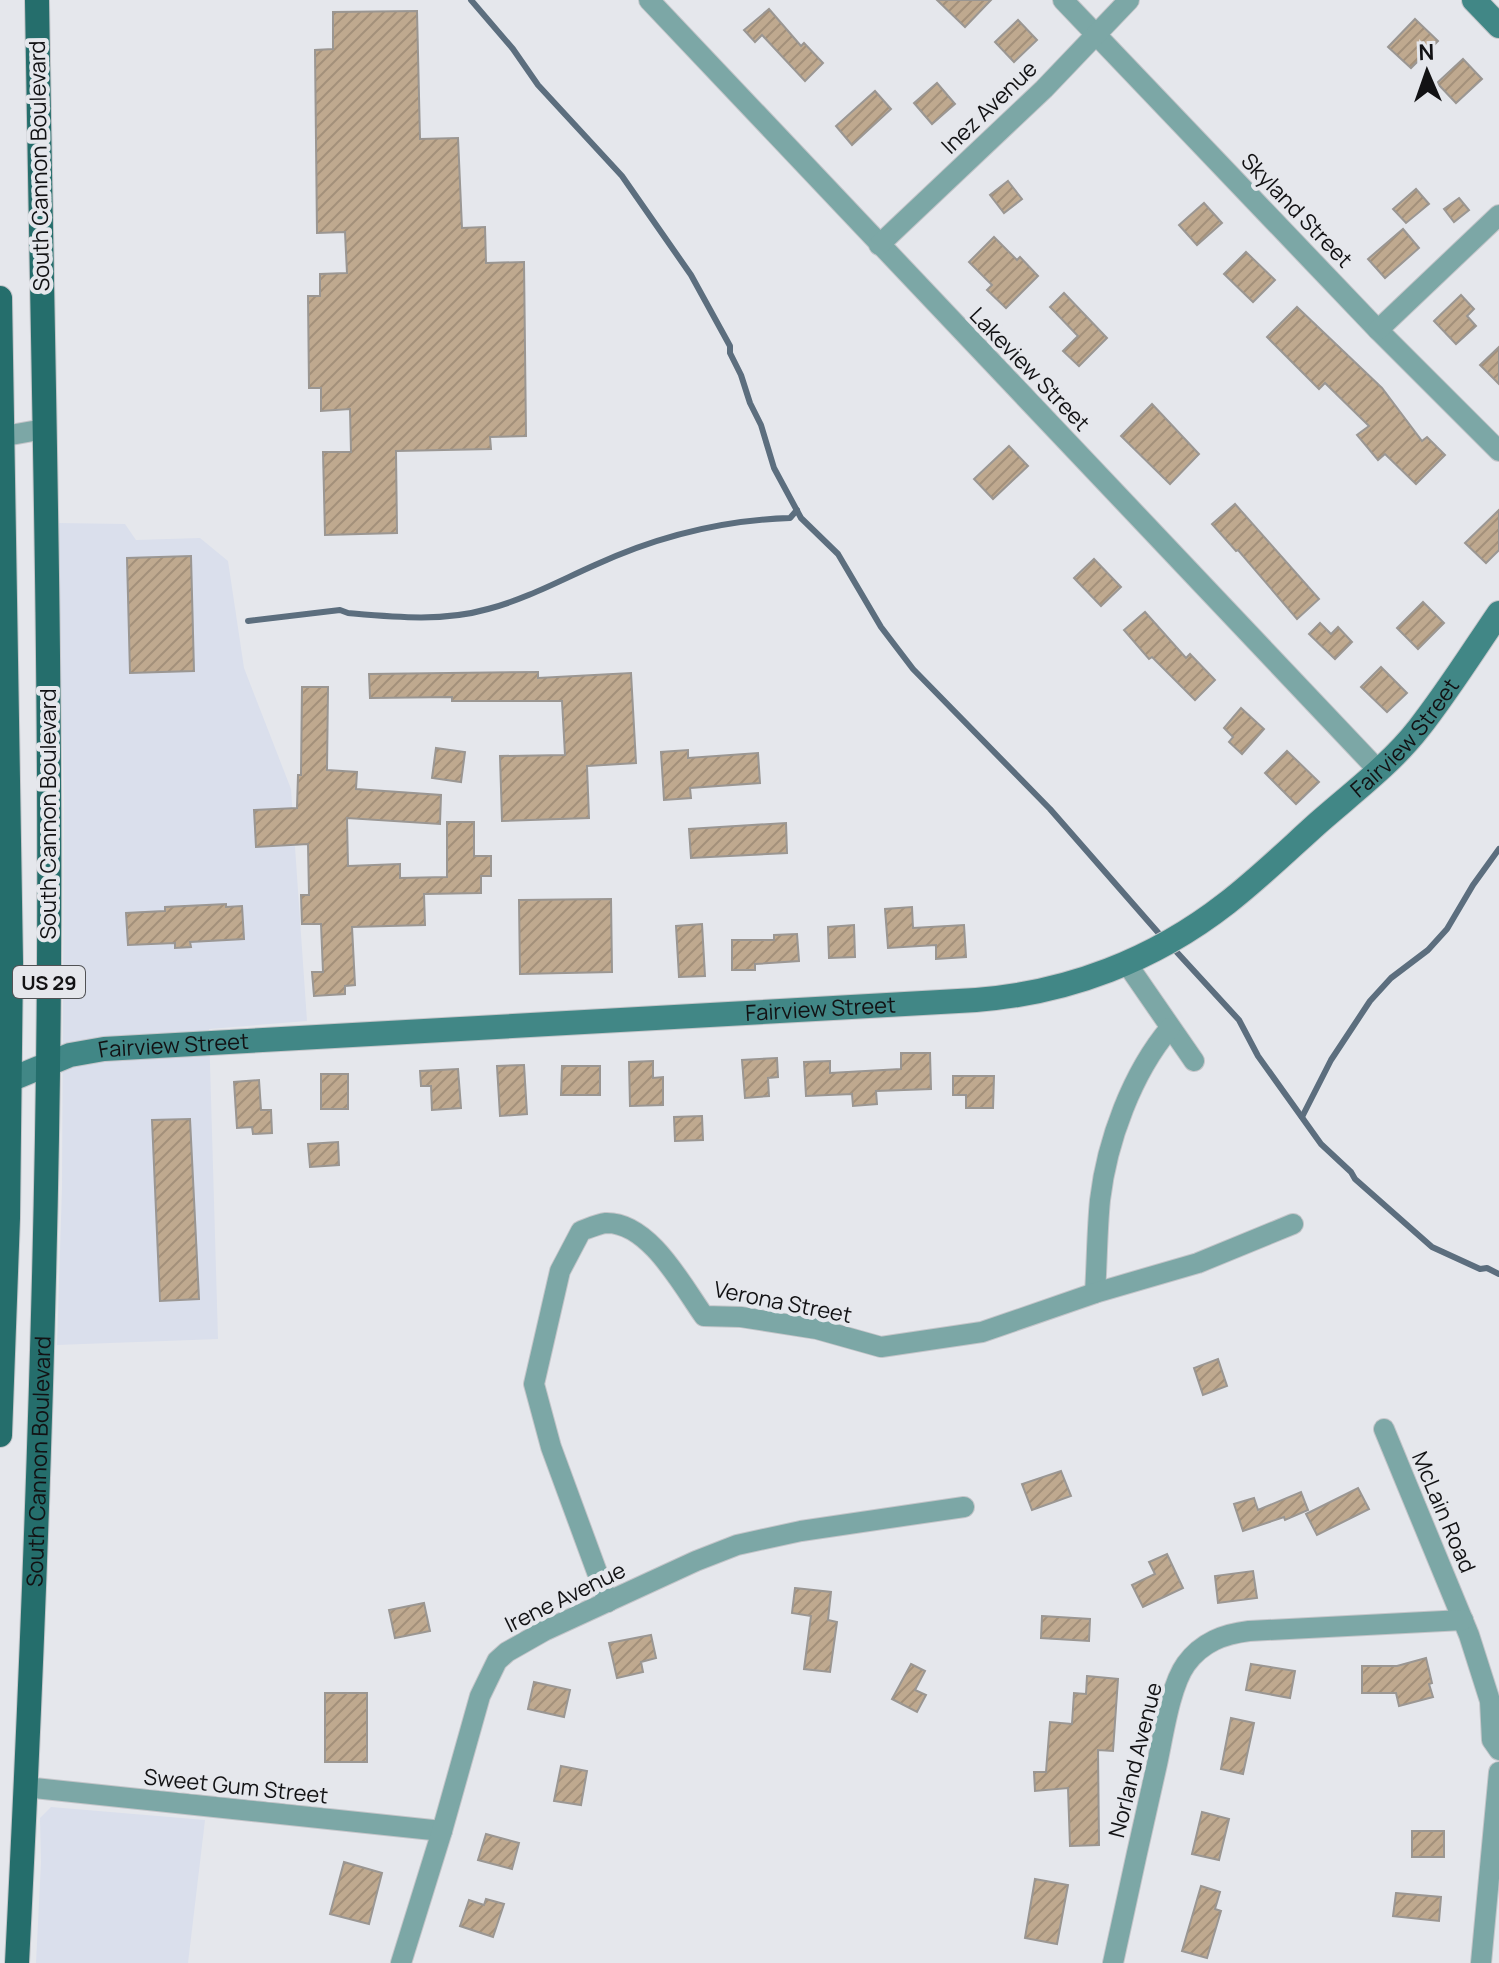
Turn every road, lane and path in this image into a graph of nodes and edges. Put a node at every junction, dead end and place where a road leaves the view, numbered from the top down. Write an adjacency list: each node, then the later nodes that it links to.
1 (37, 0): 12 (main road, South Cannon Boulevard / US 29)
2 (649, 0): 9 (street, Lakeview Street)
3 (1063, 0): 7 (street, Skyland Street)
4 (1129, 0): 7 (street, Inez Avenue)
5 (1474, 0): 6 (street)
6 (1499, 26)
7 (1096, 35): 9 (street, Inez Avenue); 11 (street, Skyland Street)
8 (1499, 215): 11 (street)
9 (879, 245): 16 (street, Lakeview Street)
10 (0, 298): 13 (main road, South Cannon Boulevard / US 29)
11 (1378, 330): 14 (street, Skyland Street)
12 (44, 429): 13 (street); 20 (main road, South Cannon Boulevard / US 29)
13 (1, 437): 21 (main road, South Cannon Boulevard / US 29)
14 (1499, 451)
15 (1499, 613): 16 (street, Fairview Street)
16 (1378, 770): 17 (street, Fairview Street)
17 (1127, 964): 18 (street); 20 (street, Fairview Street)
18 (1170, 1028): 19 (street); 23 (street)
19 (1194, 1061)
20 (47, 1065): 21 (street, Fairview Street); 31 (main road, South Cannon Boulevard / US 29)
21 (5, 1082): 25 (main road, South Cannon Boulevard / US 29)
22 (1293, 1224): 23 (street, Verona Street)
23 (1095, 1293): 27 (street, Verona Street)
24 (1384, 1429): 28 (street, McLain Road)
25 (0, 1435)
26 (964, 1507): 27 (street, Irene Avenue)
27 (608, 1602): 32 (street, Irene Avenue)
28 (1463, 1620): 29 (street, McLain Road); 35 (street, Norland Avenue)
29 (1499, 1750)
30 (1499, 1772): 36 (street)
31 (25, 1787): 32 (street, Sweet Gum Street); 33 (main road, South Cannon Boulevard / US 29)
32 (442, 1831): 34 (street, Irene Avenue)
33 (17, 1963)
34 (401, 1963)
35 (1113, 1963)
36 (1481, 1963)

